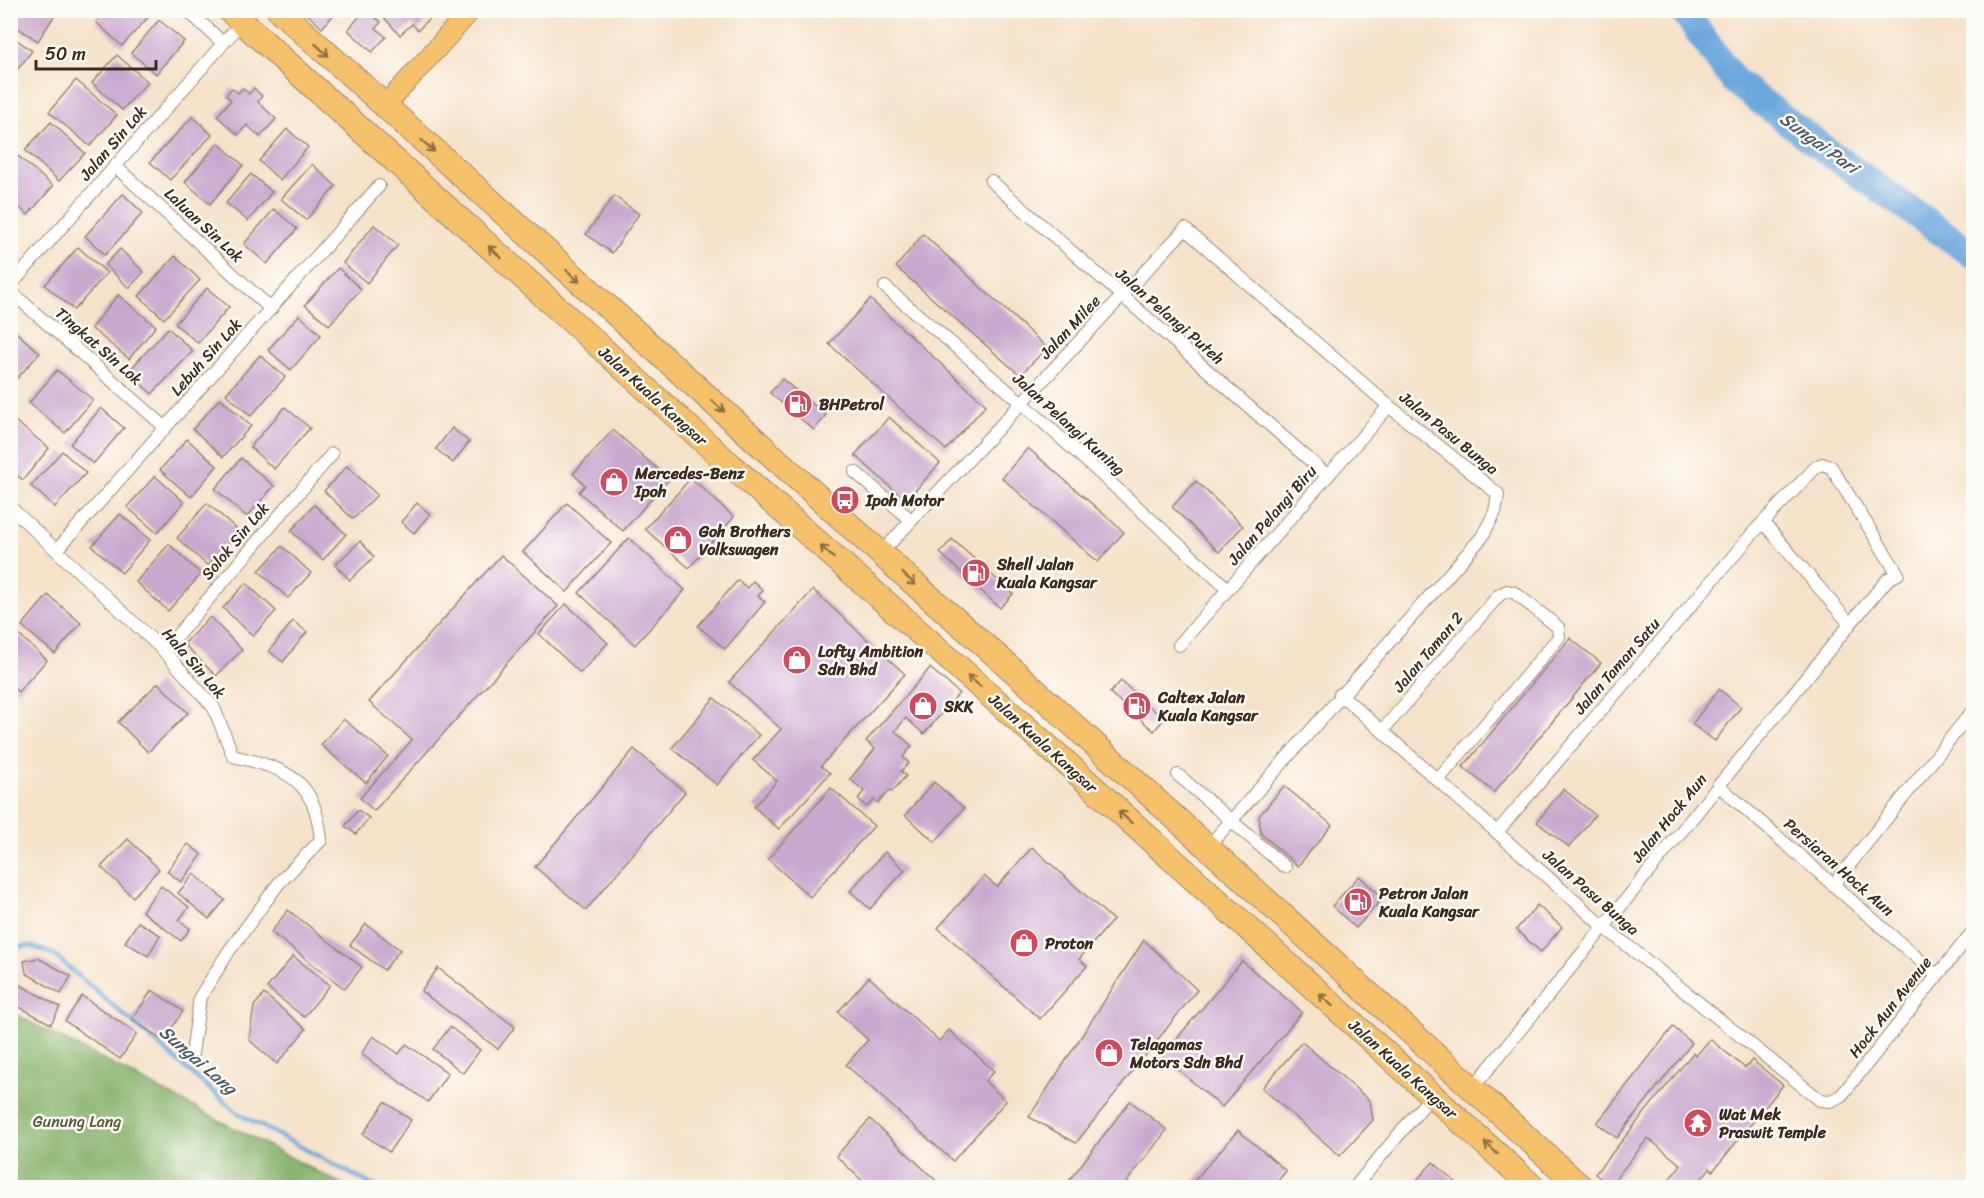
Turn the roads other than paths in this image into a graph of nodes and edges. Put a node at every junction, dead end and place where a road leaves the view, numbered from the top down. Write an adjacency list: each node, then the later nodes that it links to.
1 (187, 10): 5 (street)
2 (279, 10): 7 (highway, Jalan Kuala Kangsar, one-way to 7)
3 (471, 10): 7 (main road)
4 (236, 16): 5 (street, Jalan Sin Lok); 6 (highway, Jalan Kuala Kangsar)
5 (223, 43): 8 (street, Jalan Sin Lok)
6 (282, 60): 7 (highway); 11 (highway, Jalan Kuala Kangsar)
7 (384, 106): 11 (highway); 28 (highway, Jalan Kuala Kangsar, one-way to 28)
8 (115, 166): 13 (street, Jalan Sin Lok); 17 (street, Laluan Sin Lok)
9 (991, 181): 16 (street, Jalan Pelangi Puteh)
10 (380, 186): 17 (street, Lebuh Sin Lok)
11 (453, 213): 50 (highway, Jalan Kuala Kangsar, one-way to 11)
12 (1185, 228): 16 (street, Jalan Milee); 19 (street, Jalan Pasu Bunga)
13 (10, 286)
14 (885, 287): 18 (street, Jalan Pelangi Kuning)
15 (10, 291): 20 (street, Tingkat Sin Lok)
16 (1121, 296): 18 (street, Jalan Milee); 23 (street, Jalan Pelangi Puteh)
17 (271, 309): 20 (street, Lebuh Sin Lok)
18 (1021, 402): 25 (street, Jalan Milee); 30 (street, Jalan Pelangi Kuning)
19 (1389, 406): 23 (street, Jalan Pelangi Biru); 34 (street, Jalan Pasu Bunga)
20 (165, 427): 27 (street, Lebuh Sin Lok)
21 (332, 454): 33 (street, Solok Sin Lok)
22 (855, 472): 25 (street)
23 (1328, 476): 30 (street, Jalan Pelangi Biru)
24 (10, 507): 27 (street, Hala Sin Lok)
25 (911, 520): 28 (street, Jalan Milee)
26 (1763, 522): 29 (street, Jalan Taman Satu); 31 (street); 41 (street, Jalan Taman Satu)
27 (57, 550): 33 (street, Hala Sin Lok)
28 (881, 553): 42 (highway, Jalan Kuala Kangsar, one-way to 42)
29 (1898, 574): 31 (street, Jalan Hock Aun)
30 (1228, 589): 32 (street, Jalan Pelangi Biru)
31 (1850, 624): 39 (street, Jalan Hock Aun)
32 (1179, 645)
33 (164, 651): 48 (street, Hala Sin Lok)
34 (1340, 694): 36 (street, Jalan Pasu Bunga); 40 (street, Jalan Pasu Bunga)
35 (1974, 709): 44 (street)
36 (1382, 731): 38 (street, Jalan Pasu Bunga); 38 (street, Jalan Taman 2)
37 (1178, 775): 40 (street)
38 (1438, 780): 41 (street, Jalan Pasu Bunga)
39 (1718, 784): 44 (street, Persiaran Hock Aun); 45 (street, Jalan Hock Aun)
40 (1231, 820): 42 (street, Jalan Pasu Bunga); 43 (street)
41 (1497, 832): 45 (street, Jalan Pasu Bunga)
42 (1207, 848): 49 (highway, Jalan Kuala Kangsar)
43 (1285, 867)
44 (1834, 884): 47 (street, Persiaran Hock Aun)
45 (1603, 926): 49 (street, Jalan Hock Aun); 51 (street, Jalan Pasu Bunga)
46 (1974, 930): 47 (street, Hock Aun Avenue)
47 (1937, 975): 51 (street, Hock Aun Avenue)
48 (192, 1054)
49 (1472, 1089): 54 (highway, Jalan Kuala Kangsar)
50 (1432, 1095): 52 (street); 53 (highway, Jalan Kuala Kangsar, one-way to 50)
51 (1830, 1101)
52 (1354, 1188)
53 (1534, 1188)
54 (1582, 1188)

